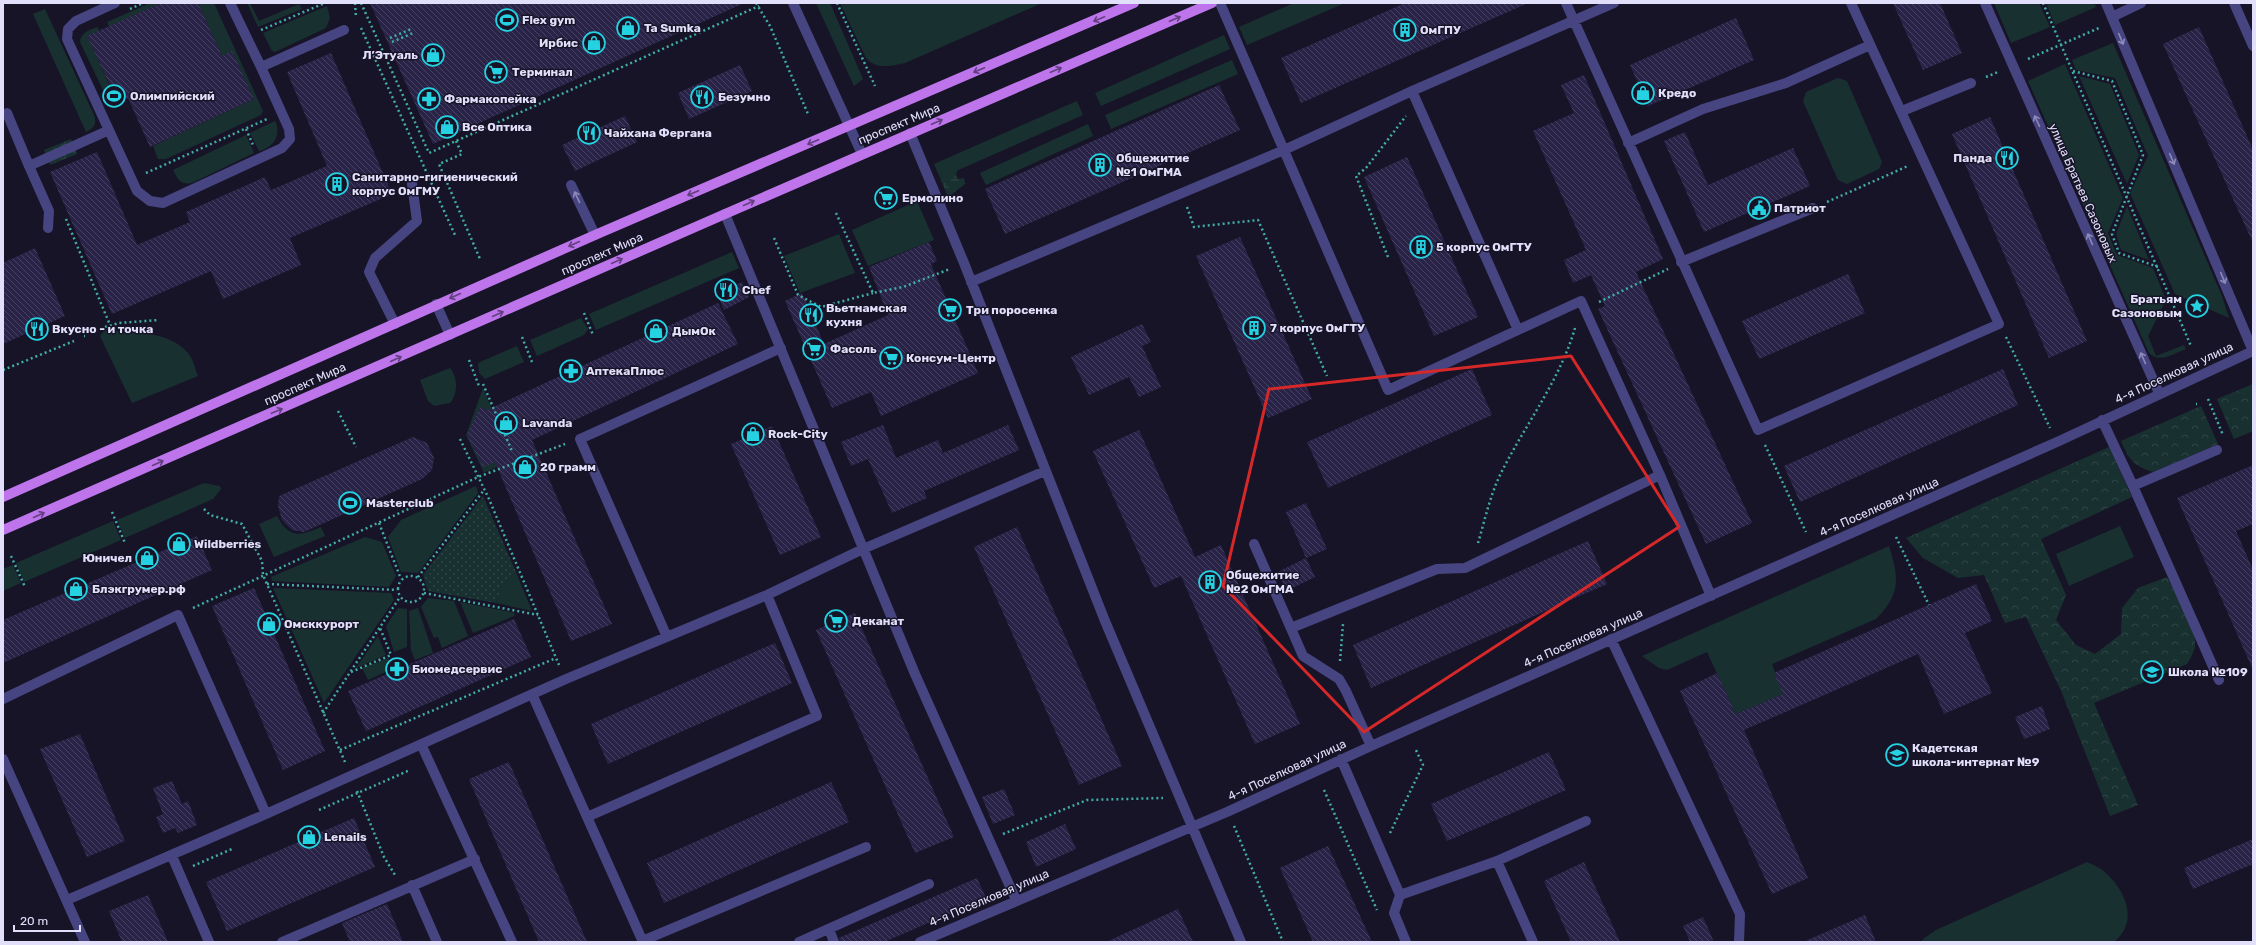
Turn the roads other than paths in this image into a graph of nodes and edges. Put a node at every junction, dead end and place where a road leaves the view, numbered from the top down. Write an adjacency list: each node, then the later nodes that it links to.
1 (115, 3): 25 (street)
2 (230, 3): 19 (street)
3 (793, 3): 24 (street)
4 (1134, 3): 24 (main road, проспект Мира, one-way to 24)
5 (1212, 3): 26 (main road, проспект Мира, one-way to 5)
6 (1220, 3): 28 (street)
7 (1566, 3): 15 (street)
8 (1614, 3): 15 (street)
9 (1851, 3): 17 (street)
10 (1985, 3): 45 (street, улица Братьев Сазоновых, one-way to 10)
11 (2106, 3): 14 (street)
12 (2141, 3): 14 (street)
13 (2234, 3): 18 (street)
14 (2113, 19): 44 (street, one-way to 44)
15 (1574, 21): 21 (street); 27 (street)
16 (344, 30): 19 (street)
17 (1870, 45): 22 (street); 27 (street)
18 (2253, 46)
19 (261, 67): 25 (street)
20 (1971, 82): 22 (street)
21 (1412, 91): 28 (street); 41 (street)
22 (1902, 111): 37 (street)
23 (7, 113): 30 (street)
24 (849, 127): 29 (street); 36 (main road, проспект Мира, one-way to 36)
25 (107, 131): 30 (street)
26 (910, 133): 29 (main road, проспект Мира); 38 (street)
27 (1628, 143): 37 (street)
28 (1284, 150): 38 (street); 41 (street)
29 (862, 154): 34 (main road, проспект Мира, one-way to 29)
30 (29, 166): 35 (street)
31 (412, 184): 40 (street)
32 (571, 185): 36 (street, one-way to 32)
33 (1813, 208): 37 (street)
34 (725, 214): 42 (main road, проспект Мира, one-way to 34); 43 (street)
35 (48, 228)
36 (595, 235): 39 (main road, проспект Мира, one-way to 39)
37 (1681, 262)
38 (971, 282): 48 (street)
39 (436, 304): 40 (main road, проспект Мира); 42 (street)
40 (395, 324): 51 (main road, проспект Мира)
41 (1518, 330): 49 (street)
42 (450, 335): 52 (main road, проспект Мира, one-way to 42)
43 (781, 348): 54 (street); 58 (street)
44 (2253, 351): 45 (street, 4-я Поселковая улица)
45 (2159, 393): 46 (street, 4-я Поселковая улица)
46 (2102, 420): 50 (street); 56 (street, 4-я Поселковая улица)
47 (2217, 450): 50 (street)
48 (1045, 471): 54 (street); 70 (street)
49 (1660, 475): 56 (street); 57 (street)
50 (2132, 486): 60 (street)
51 (3, 497)
52 (3, 530)
53 (1254, 544): 57 (street)
54 (863, 549): 55 (street); 79 (street)
55 (767, 595): 58 (street); 68 (street)
56 (1711, 596): 59 (street, 4-я Поселковая улица)
57 (1292, 628): 64 (street)
58 (667, 638): 61 (street)
59 (1612, 639): 64 (street, 4-я Поселковая улица); 93 (street)
60 (2218, 680)
61 (532, 694): 63 (street); 68 (street)
62 (3, 699): 67 (street)
63 (420, 744): 67 (street); 73 (street)
64 (1371, 746): 66 (street, 4-я Поселковая улица)
65 (3, 759): 78 (street)
66 (1341, 759): 70 (street, 4-я Поселковая улица); 77 (street)
67 (266, 814): 72 (street)
68 (587, 817): 86 (street)
69 (1586, 821): 74 (street)
70 (1192, 827): 79 (street, 4-я Поселковая улица); 90 (street)
71 (866, 847): 86 (street)
72 (172, 856): 78 (street); 82 (street)
73 (474, 859): 76 (street); 85 (street)
74 (1497, 861): 77 (street); 92 (street)
75 (929, 884): 80 (street)
76 (408, 887): 83 (street); 84 (street)
77 (1400, 895): 91 (street)
78 (67, 900): 81 (street)
79 (1016, 900): 89 (street, 4-я Поселковая улица)
80 (829, 929): 87 (street); 88 (street)
81 (85, 942)
82 (209, 942)
83 (282, 942)
84 (437, 942)
85 (512, 942)
86 (643, 942)
87 (799, 942)
88 (834, 942)
89 (920, 942)
90 (1241, 942)
91 (1406, 942)
92 (1532, 942)
93 (1739, 942)

